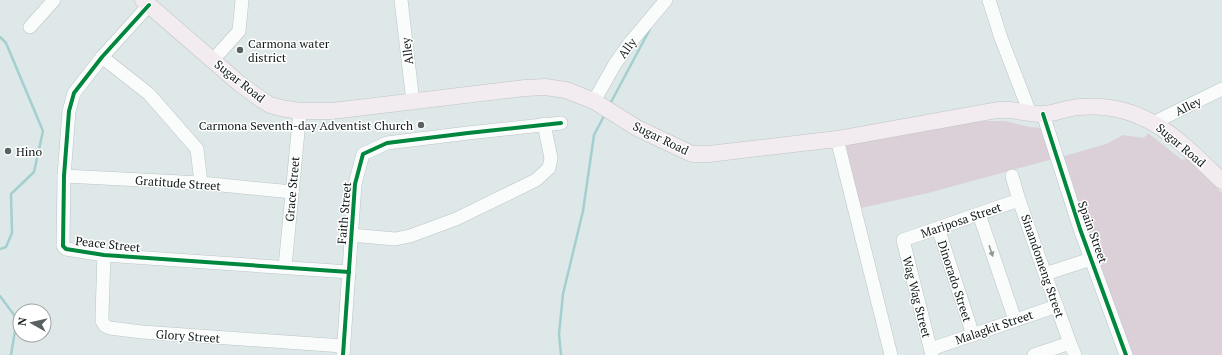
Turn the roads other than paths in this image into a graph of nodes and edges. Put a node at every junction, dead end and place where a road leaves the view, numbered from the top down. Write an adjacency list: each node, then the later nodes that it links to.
1 (54, 0): 7 (street)
2 (242, 0): 9 (street)
3 (400, 0): 12 (street, Alley)
4 (666, 0): 11 (street, Ally)
5 (989, 0): 14 (street, Spain Street)
6 (146, 3): 8 (street, Peace Street); 9 (main road, Sugar Road)
7 (30, 27)
8 (102, 57): 19 (street, Peace Street); 22 (street)
9 (213, 60): 13 (main road, Sugar Road)
10 (1222, 90): 15 (street, Alley)
11 (594, 101): 12 (main road, Sugar Road); 18 (main road, Sugar Road)
12 (413, 102): 13 (main road, Sugar Road)
13 (300, 112): 23 (street, Grace Street)
14 (1037, 114): 15 (main road, Sugar Road); 18 (main road, Sugar Road); 30 (street, Spain Street)
15 (1153, 122): 21 (main road, Sugar Road)
16 (561, 123): 17 (street, Faith Street)
17 (544, 124): 27 (street, Faith Street); 27 (street, Faith Street)
18 (838, 139): 40 (street)
19 (64, 176): 22 (street, Gratitude Street); 29 (street, Peace Street)
20 (1012, 176): 24 (street, Sinandomeng Street)
21 (1222, 181)
22 (201, 184): 23 (street, Gratitude Street)
23 (292, 192): 31 (street, Grace Street)
24 (1019, 200): 25 (street, Mariposa Street); 32 (street, Sinandomeng Street)
25 (979, 214): 26 (street, Mariposa Street); 35 (street, one-way to 35)
26 (938, 228): 28 (street, Mariposa Street); 36 (street, Dinorado Street)
27 (351, 235): 33 (street, Faith Street)
28 (903, 240): 39 (street, Wag Wag Street)
29 (104, 255): 31 (street, Peace Street); 38 (street, Glory Street)
30 (1084, 257): 32 (street); 43 (street, Spain Street)
31 (285, 268): 33 (street, Peace Street)
32 (1044, 270): 34 (street, Sinandomeng Street)
33 (349, 272): 38 (street, Faith Street)
34 (1057, 306): 35 (street, Malagkit Street); 37 (street, Sinandomeng Street)
35 (1015, 320): 36 (street, Malagkit Street)
36 (973, 335): 39 (street, Malagkit Street)
37 (1070, 343): 41 (street); 42 (street, Sinandomeng Street)
38 (343, 350)
39 (931, 352)
40 (891, 355)
41 (1034, 355)
42 (1075, 355)
43 (1126, 355)

